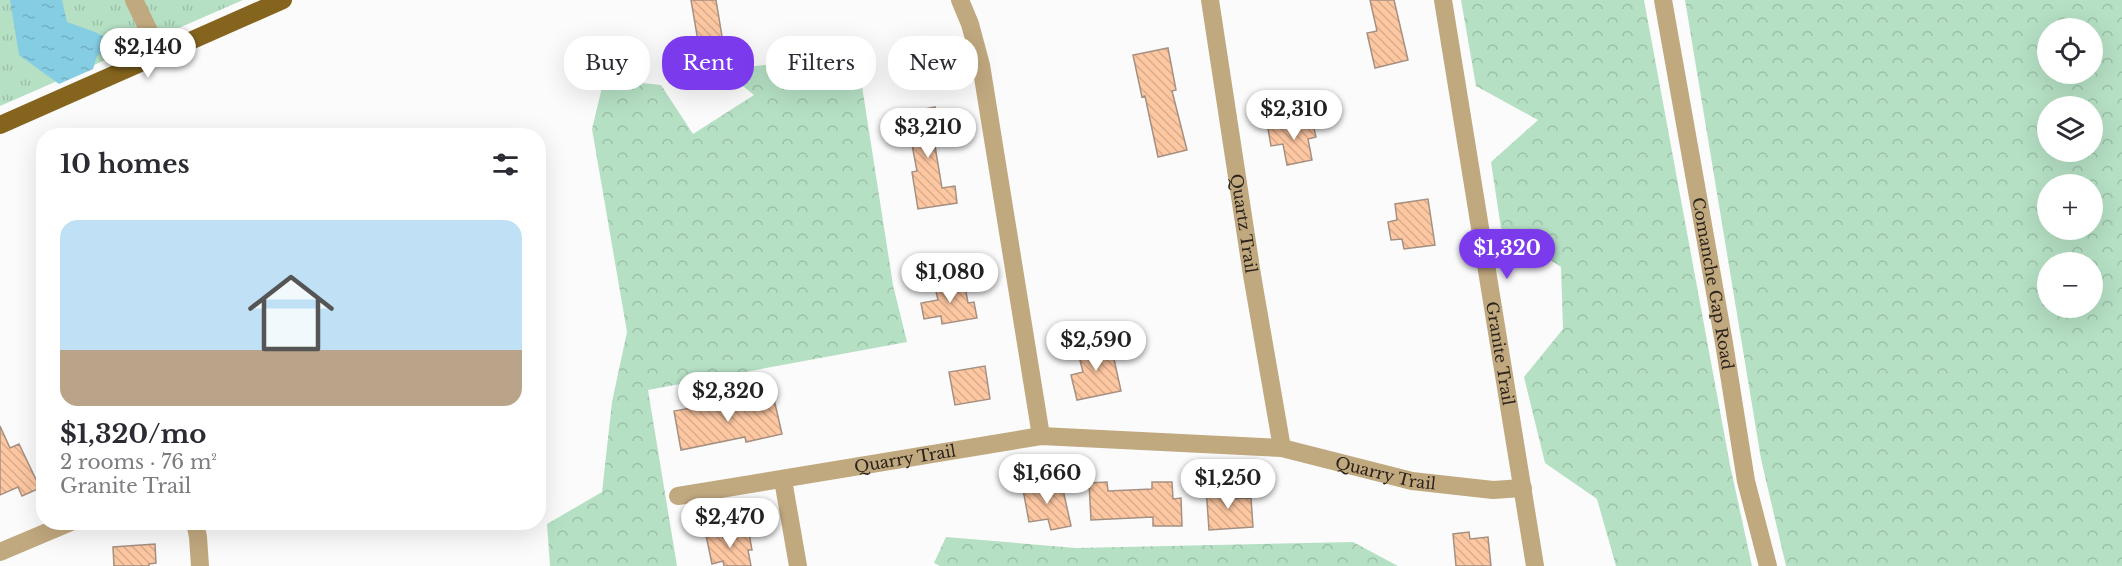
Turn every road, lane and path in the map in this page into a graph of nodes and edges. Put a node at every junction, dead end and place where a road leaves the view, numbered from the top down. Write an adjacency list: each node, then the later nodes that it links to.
1 (134, 0): 7 (street)
2 (283, 0): 7 (main road)
3 (960, 0): 9 (street)
4 (1210, 0): 10 (street, Quartz Trail)
5 (1443, 0): 12 (street, Granite Trail)
6 (1663, 0): 20 (street, Comanche Gap Road)
7 (160, 54): 8 (main road)
8 (0, 125)
9 (1041, 436): 10 (street, Quarry Trail); 11 (street, Quarry Trail)
10 (1282, 448): 12 (street, Quarry Trail)
11 (783, 480): 13 (street, Quarry Trail); 18 (street)
12 (1523, 489): 19 (street, Granite Trail)
13 (678, 496)
14 (51, 530): 16 (street)
15 (197, 530): 17 (street)
16 (0, 552)
17 (200, 566)
18 (798, 566)
19 (1535, 566)
20 (1768, 566)

